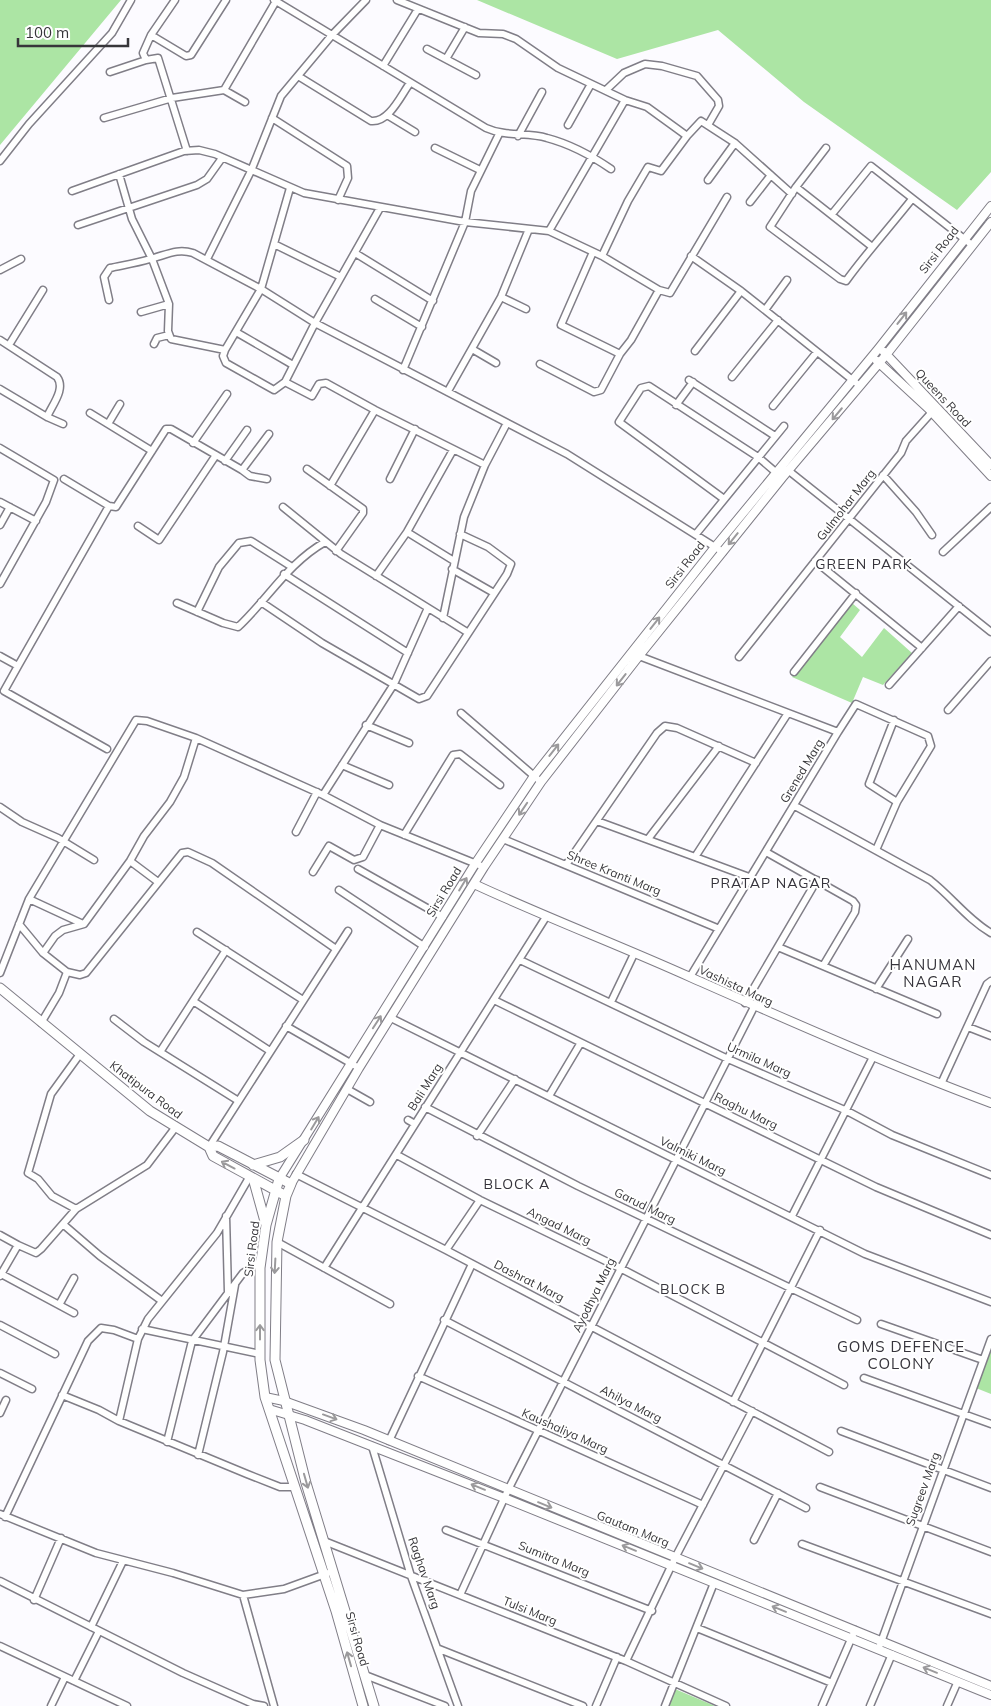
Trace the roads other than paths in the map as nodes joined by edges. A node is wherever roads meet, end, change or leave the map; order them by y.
1 (131, 0) edge
2 (175, 0) edge
3 (226, 0) edge
4 (275, 0) edge
5 (366, 0) edge
6 (397, 0) edge
7 (418, 8) junction
8 (465, 27) junction
9 (152, 35) junction
10 (332, 35) junction
11 (427, 49) dead end
12 (446, 59) junction
13 (146, 60) junction
14 (383, 66) junction
15 (110, 72) dead end
16 (476, 75) dead end
17 (298, 76) junction
18 (410, 83) junction
19 (591, 84) junction
20 (224, 90) junction
21 (606, 90) junction
22 (542, 92) dead end
23 (172, 98) junction
24 (625, 100) junction
25 (245, 102) dead end
26 (387, 115) junction
27 (104, 118) dead end
28 (272, 118) junction
29 (568, 125) dead end
30 (708, 125) junction
31 (415, 132) dead end
32 (499, 134) junction
33 (518, 136) junction
34 (687, 136) junction
35 (735, 144) junction
36 (435, 148) dead end
37 (826, 148) dead end
38 (187, 151) junction
39 (592, 156) junction
40 (222, 158) junction
41 (0, 161) edge
42 (611, 169) dead end
43 (480, 170) junction
44 (251, 171) junction
45 (118, 174) junction
46 (771, 176) junction
47 (708, 180) dead end
48 (796, 187) junction
49 (290, 188) junction
50 (72, 191) dead end
51 (792, 194) junction
52 (726, 197) dead end
53 (338, 200) junction
54 (912, 200) junction
55 (750, 202) dead end
56 (991, 206) edge
57 (128, 208) junction
58 (380, 208) junction
59 (832, 214) junction
60 (465, 222) junction
61 (991, 222) edge
62 (78, 225) dead end
63 (529, 229) junction
64 (549, 231) junction
65 (964, 239) junction
66 (274, 244) junction
67 (871, 246) junction
68 (972, 246) junction
69 (593, 252) junction
70 (355, 253) junction
71 (602, 256) junction
72 (691, 256) junction
73 (21, 259) dead end
74 (152, 259) junction
75 (208, 259) junction
76 (0, 270) edge
77 (341, 277) junction
78 (787, 280) dead end
79 (43, 290) dead end
80 (261, 290) junction
81 (659, 290) junction
82 (741, 292) junction
83 (501, 297) junction
84 (375, 299) dead end
85 (109, 300) dead end
86 (432, 301) junction
87 (169, 304) junction
88 (526, 309) dead end
89 (765, 310) junction
90 (141, 312) dead end
91 (778, 320) junction
92 (315, 323) junction
93 (422, 327) junction
94 (236, 332) junction
95 (169, 335) junction
96 (0, 340) edge
97 (154, 344) dead end
98 (9, 345) junction
99 (879, 348) junction
100 (472, 349) junction
101 (225, 350) junction
102 (695, 351) dead end
103 (817, 352) junction
104 (620, 354) junction
105 (886, 355) junction
106 (872, 356) junction
107 (496, 363) dead end
108 (879, 363) junction
109 (293, 364) junction
110 (540, 364) dead end
111 (404, 370) junction
112 (732, 377) dead end
113 (852, 380) junction
114 (286, 382) junction
115 (860, 386) junction
116 (0, 389) edge
117 (448, 391) junction
118 (227, 394) dead end
119 (120, 404) dead end
120 (676, 405) junction
121 (773, 406) dead end
122 (375, 410) junction
123 (932, 412) junction
124 (90, 413) dead end
125 (47, 417) junction
126 (508, 423) junction
127 (63, 424) dead end
128 (108, 424) junction
129 (784, 426) dead end
130 (416, 429) junction
131 (246, 430) dead end
132 (269, 434) dead end
133 (775, 436) junction
134 (193, 443) junction
135 (0, 448) edge
136 (453, 450) junction
137 (152, 451) junction
138 (216, 455) junction
139 (758, 457) junction
140 (225, 461) junction
141 (485, 465) junction
142 (991, 465) edge
143 (306, 469) dead end
144 (242, 470) junction
145 (789, 471) junction
146 (775, 472) junction
147 (883, 475) junction
148 (991, 476) edge
149 (782, 478) junction
150 (64, 479) dead end
151 (267, 479) dead end
152 (390, 479) dead end
153 (330, 486) junction
154 (724, 499) junction
155 (0, 502) edge
156 (110, 506) junction
157 (10, 507) junction
158 (283, 507) dead end
159 (991, 507) edge
160 (849, 518) junction
161 (36, 521) junction
162 (0, 525) edge
163 (138, 526) dead end
164 (407, 532) junction
165 (460, 534) junction
166 (696, 534) junction
167 (932, 535) dead end
168 (325, 542) junction
169 (714, 547) junction
170 (336, 551) junction
171 (723, 552) junction
172 (943, 552) dead end
173 (454, 561) junction
174 (816, 561) junction
175 (292, 567) junction
176 (452, 569) junction
177 (284, 574) junction
178 (376, 576) junction
179 (0, 584) edge
180 (494, 592) junction
181 (856, 593) junction
182 (260, 602) junction
183 (177, 603) dead end
184 (960, 606) junction
185 (428, 610) junction
186 (198, 612) junction
187 (443, 618) junction
188 (467, 632) junction
189 (991, 632) edge
190 (922, 648) junction
191 (408, 653) junction
192 (0, 656) edge
193 (639, 656) junction
194 (739, 657) dead end
195 (991, 661) edge
196 (18, 666) junction
197 (794, 672) dead end
198 (394, 684) junction
199 (889, 685) dead end
200 (948, 710) dead end
201 (461, 713) dead end
202 (788, 713) junction
203 (894, 720) junction
204 (366, 725) junction
205 (838, 732) junction
206 (196, 738) junction
207 (409, 743) dead end
208 (719, 746) junction
209 (107, 749) dead end
210 (756, 762) junction
211 (342, 764) junction
212 (538, 779) junction
213 (500, 785) dead end
214 (388, 786) dead end
215 (320, 793) junction
216 (897, 802) junction
217 (795, 806) junction
218 (0, 807) edge
219 (597, 820) junction
220 (380, 825) junction
221 (296, 832) dead end
222 (404, 835) junction
223 (503, 839) junction
224 (648, 839) junction
225 (64, 842) junction
226 (876, 850) junction
227 (766, 852) junction
228 (695, 857) junction
229 (94, 860) dead end
230 (130, 861) junction
231 (475, 864) junction
232 (566, 866) junction
233 (484, 867) junction
234 (358, 869) dead end
235 (312, 872) dead end
236 (750, 877) junction
237 (817, 880) junction
238 (158, 882) junction
239 (474, 884) junction
240 (339, 890) dead end
241 (29, 899) junction
242 (443, 917) junction
243 (546, 917) junction
244 (19, 924) junction
245 (84, 924) junction
246 (718, 928) junction
247 (348, 931) dead end
248 (197, 932) dead end
249 (991, 933) edge
250 (908, 940) dead end
251 (425, 946) junction
252 (778, 947) junction
253 (336, 949) junction
254 (226, 950) junction
255 (43, 953) junction
256 (634, 954) junction
257 (520, 960) junction
258 (823, 966) junction
259 (67, 972) junction
260 (0, 973) edge
261 (690, 977) junction
262 (991, 981) edge
263 (0, 988) edge
264 (876, 989) junction
265 (303, 1000) junction
266 (494, 1000) junction
267 (193, 1001) junction
268 (611, 1002) junction
269 (745, 1003) junction
270 (754, 1007) junction
271 (937, 1014) dead end
272 (391, 1018) junction
273 (114, 1019) dead end
274 (41, 1024) junction
275 (286, 1026) junction
276 (968, 1027) junction
277 (991, 1036) edge
278 (580, 1044) junction
279 (270, 1051) junction
280 (160, 1052) junction
281 (461, 1052) junction
282 (80, 1054) junction
283 (873, 1057) junction
284 (728, 1059) junction
285 (350, 1063) junction
286 (359, 1068) junction
287 (515, 1079) junction
288 (941, 1084) junction
289 (347, 1089) junction
290 (549, 1096) junction
291 (237, 1100) junction
292 (370, 1102) dead end
293 (991, 1103) edge
294 (704, 1104) junction
295 (425, 1108) junction
296 (847, 1111) junction
297 (408, 1120) dead end
298 (415, 1124) junction
299 (175, 1128) junction
300 (477, 1136) junction
301 (304, 1140) junction
302 (209, 1147) junction
303 (397, 1155) junction
304 (675, 1160) junction
305 (821, 1160) junction
306 (252, 1165) junction
307 (296, 1174) junction
308 (991, 1174) edge
309 (251, 1177) junction
310 (279, 1178) junction
311 (291, 1184) junction
312 (275, 1190) junction
313 (286, 1196) junction
314 (480, 1200) junction
315 (364, 1208) junction
316 (76, 1209) junction
317 (226, 1216) junction
318 (792, 1216) junction
319 (645, 1218) junction
320 (64, 1225) junction
321 (266, 1225) junction
322 (820, 1230) junction
323 (0, 1235) edge
324 (991, 1235) edge
325 (277, 1242) junction
326 (18, 1245) junction
327 (446, 1250) junction
328 (261, 1260) junction
329 (472, 1264) junction
330 (324, 1268) junction
331 (620, 1268) junction
332 (0, 1275) edge
333 (74, 1278) dead end
334 (235, 1283) junction
335 (789, 1288) junction
336 (228, 1292) junction
337 (162, 1301) junction
338 (991, 1302) edge
339 (390, 1304) dead end
340 (59, 1305) junction
341 (74, 1313) dead end
342 (444, 1320) junction
343 (857, 1320) dead end
344 (881, 1324) dead end
345 (0, 1326) edge
346 (591, 1326) junction
347 (142, 1329) junction
348 (991, 1338) edge
349 (138, 1339) junction
350 (192, 1341) junction
351 (762, 1343) junction
352 (224, 1347) junction
353 (55, 1354) dead end
354 (260, 1354) junction
355 (983, 1360) junction
356 (0, 1373) edge
357 (418, 1376) junction
358 (864, 1378) dead end
359 (564, 1382) junction
360 (844, 1385) dead end
361 (32, 1389) dead end
362 (62, 1395) junction
363 (265, 1398) junction
364 (6, 1400) dead end
365 (284, 1400) junction
366 (733, 1402) junction
367 (269, 1409) junction
368 (752, 1411) junction
369 (0, 1413) edge
370 (287, 1413) junction
371 (963, 1413) junction
372 (119, 1422) junction
373 (991, 1424) edge
374 (841, 1431) dead end
375 (539, 1432) junction
376 (389, 1441) junction
377 (167, 1442) junction
378 (372, 1446) junction
379 (829, 1452) dead end
380 (198, 1455) junction
381 (724, 1464) junction
382 (942, 1469) junction
383 (295, 1487) junction
384 (820, 1487) dead end
385 (991, 1488) edge
386 (508, 1490) junction
387 (778, 1493) junction
388 (504, 1498) junction
389 (703, 1505) junction
390 (806, 1508) dead end
391 (2, 1516) edge
392 (921, 1526) junction
393 (446, 1530) dead end
394 (61, 1538) junction
395 (754, 1540) dead end
396 (324, 1542) junction
397 (483, 1543) junction
398 (802, 1544) dead end
399 (991, 1552) edge
400 (123, 1561) junction
401 (674, 1562) junction
402 (334, 1571) junction
403 (324, 1575) junction
404 (411, 1576) junction
405 (0, 1581) edge
406 (903, 1581) junction
407 (714, 1583) junction
408 (460, 1594) junction
409 (243, 1595) junction
410 (34, 1600) junction
411 (652, 1611) junction
412 (991, 1614) edge
413 (91, 1627) junction
414 (697, 1628) junction
415 (855, 1630) junction
416 (99, 1631) junction
417 (852, 1638) junction
418 (880, 1645) junction
419 (0, 1646) edge
420 (438, 1649) junction
421 (892, 1654) junction
422 (616, 1657) junction
423 (626, 1661) junction
424 (366, 1675) junction
425 (65, 1677) junction
426 (74, 1681) junction
427 (958, 1681) junction
428 (675, 1682) junction
429 (832, 1683) junction
430 (991, 1686) edge
431 (991, 1695) edge
432 (51, 1706) edge
433 (127, 1706) edge
434 (264, 1706) edge
435 (274, 1706) edge
436 (363, 1706) edge
437 (374, 1706) edge
438 (444, 1706) edge
439 (458, 1706) edge
440 (584, 1706) edge
441 (596, 1706) edge
442 (665, 1706) edge
443 (726, 1706) edge
444 (822, 1706) edge
445 (870, 1706) edge
446 (948, 1706) edge

1 - 41 street
2 - 9 street
3 - 9 street
4 - 10 street
4 - 20 street
5 - 10 street
6 - 7 street
7 - 8 street
7 - 14 street
8 - 12 street
8 - 19 street
9 - 13 street
10 - 14 street
10 - 17 street
11 - 12 street
12 - 16 street
13 - 15 street
13 - 23 street
14 - 18 street
17 - 26 street
17 - 28 street
18 - 26 street
18 - 32 street
19 - 21 street
19 - 29 street
20 - 23 street
20 - 25 street
21 - 24 street
21 - 30 street
22 - 33 street
23 - 27 street
23 - 38 street
24 - 34 street
24 - 39 street
26 - 31 street
28 - 44 street
28 - 53 street
30 - 34 street
30 - 35 street
32 - 33 street
32 - 43 street
33 - 39 street
34 - 71 street
35 - 46 street
35 - 47 street
36 - 43 street
37 - 48 street
38 - 40 street
38 - 45 street
39 - 42 street
39 - 64 street
40 - 44 street
40 - 57 street
43 - 60 street
44 - 49 street
44 - 75 street
45 - 50 street
45 - 57 street
46 - 51 street
46 - 55 street
48 - 51 street
48 - 59 street
49 - 53 street
49 - 66 street
51 - 67 street
52 - 72 street
53 - 58 street
54 - 59 street
54 - 65 street
54 - 67 street
56 - 65 street, Sirsi Road
57 - 62 street
57 - 74 street
58 - 60 street
58 - 70 street
59 - 67 street
60 - 63 street
60 - 86 street
61 - 68 street, Sirsi Road
63 - 64 street
63 - 83 street
64 - 69 street
65 - 68 street
99 -> 65 street, Sirsi Road
66 - 77 street
66 - 80 street
68 - 105 street, Sirsi Road
69 - 71 street
69 - 104 street
70 - 77 street
70 - 86 street
71 - 81 street
72 - 81 street
72 - 82 street
73 - 76 street
74 - 75 street
74 - 85 street
74 - 87 street
75 - 80 street
77 - 92 street
78 - 89 street
79 - 98 street
80 - 92 street
80 - 94 street
81 - 104 street
82 - 89 street
82 - 102 street
83 - 88 street
83 - 100 street
84 - 93 street
86 - 93 street
87 - 90 street
87 - 95 street
89 - 91 street
91 - 103 street
91 - 112 street
92 - 109 street
92 - 111 street
93 - 111 street
94 - 101 street
94 - 109 street
95 - 97 street
95 - 101 street
96 - 98 street
98 - 125 street
99 - 105 street, Queens Road
99 - 106 street, Sirsi Road
100 - 107 street
100 - 117 street
101 - 114 street
103 - 113 street
103 - 121 street
104 - 110 street
105 - 108 street, Sirsi Road
105 - 142 street, Queens Road
106 - 108 street, Queens Road
106 - 113 street, Sirsi Road
108 - 115 street, Sirsi Road
108 - 123 street, Queens Road
109 - 114 street
111 - 117 street
113 - 115 street
113 - 146 street, Sirsi Road
114 - 122 street
115 -> 145 street, Sirsi Road
116 - 125 street
117 - 126 street
118 - 134 street
119 - 128 street
120 - 133 street
120 - 139 street
120 - 154 street
122 - 130 street
122 - 153 street
123 - 147 street, Gulmohar Marg
123 - 148 street, Queens Road
124 - 128 street
125 - 127 street
126 - 141 street
126 - 166 street
128 - 137 street
129 - 133 street
130 - 136 street
130 - 152 street
131 - 140 street
132 - 144 street
133 - 139 street
134 - 137 street
134 - 138 street
135 - 161 street
136 - 141 street
136 - 164 street
137 - 156 street
138 - 140 street
138 - 163 street
139 - 146 street
139 - 154 street
140 - 144 street
141 - 165 street
143 - 153 street
144 - 151 street
145 - 149 street, Sirsi Road
145 - 160 street
146 - 149 street
146 - 169 street, Sirsi Road
147 - 160 street, Gulmohar Marg
147 - 167 street
149 -> 171 street, Sirsi Road
150 - 156 street
153 - 170 street
154 - 166 street
155 - 157 street
156 - 196 street
157 - 161 street
157 - 162 street
158 - 168 street
159 - 172 street
160 - 174 street, Gulmohar Marg
160 - 184 street
161 - 179 street
164 - 173 street
164 - 178 street
165 - 173 street
165 - 180 street
166 - 169 street
168 - 170 street
168 - 175 street
169 - 171 street
212 -> 169 street, Sirsi Road
170 - 178 street
171 - 193 street, Sirsi Road
173 - 176 street
174 - 181 street
174 - 194 street, Gulmohar Marg
175 - 177 street
175 - 186 street
176 - 180 street
176 - 187 street
177 - 182 street
177 - 191 street
178 - 185 street
180 - 188 street
181 - 190 street
181 - 197 street
182 - 186 street
182 - 198 street
183 - 186 street
184 - 189 street
184 - 190 street
185 - 187 street
185 - 191 street
187 - 188 street
188 - 198 street
190 - 199 street
191 - 198 street
192 - 196 street
193 - 202 street, Grened Marg
193 -> 212 street, Sirsi Road
195 - 200 street
196 - 209 street
198 - 204 street
201 - 212 street
202 - 205 street, Grened Marg
202 - 210 street
203 - 205 street
203 - 216 street
203 - 216 street
204 - 207 street
204 - 211 street
205 - 217 street, Grened Marg
206 - 215 street
206 - 225 street
206 - 230 street
208 - 210 street
208 - 219 street
208 - 224 street
210 - 228 street
211 - 214 street
211 - 215 street
212 -> 223 street, Sirsi Road
212 - 231 street, Sirsi Road
213 - 222 street
215 - 220 street
215 - 221 street
216 - 226 street
217 - 226 street
217 - 227 street, Grened Marg
218 - 225 street
219 - 224 street
219 - 232 street
220 - 222 street
220 - 235 street
222 - 231 street
223 - 232 street, Shree Kranti Marg
223 - 233 street, Sirsi Road
224 - 228 street
225 - 229 street
225 - 241 street
226 - 249 street
227 - 236 street, Grened Marg
227 - 237 street
228 - 236 street
230 - 238 street
230 - 245 street
231 - 233 street
242 -> 231 street, Sirsi Road
232 - 246 street, Shree Kranti Marg
233 - 239 street, Sirsi Road
234 - 242 street
236 - 246 street, Grened Marg
237 - 252 street
237 - 258 street
238 - 253 street
238 - 259 street
239 - 243 street, Vashista Marg
239 - 272 street, Sirsi Road
240 - 251 street
241 - 244 street
241 - 245 street
242 - 251 street, Sirsi Road
243 - 256 street, Vashista Marg
243 - 257 street, Bali Marg
244 - 255 street
244 - 260 street
245 - 255 street
246 - 261 street, Grened Marg
247 - 253 street
248 - 254 street
250 - 264 street
285 -> 251 street, Sirsi Road
252 - 258 street
252 - 269 street
253 - 265 street
254 - 265 street
254 - 267 street
255 - 259 street
256 - 261 street, Vashista Marg
256 - 268 street
257 - 266 street, Bali Marg
257 - 268 street, Urmila Marg
258 - 264 street
259 - 274 street
261 - 269 street, Vashista Marg
262 - 276 street
263 - 274 main road, Khatipura Road
264 - 271 street
265 - 275 street
266 - 278 street, Raghu Marg
266 - 281 street, Bali Marg
267 - 279 street
267 - 280 street
268 - 284 street, Urmila Marg
269 - 270 street, Vashista Marg
270 - 283 street, Vashista Marg
270 - 284 street, Ayodhya Marg
272 - 281 street, Valmiki Marg
272 - 286 street, Sirsi Road
273 - 280 street
274 - 282 main road, Khatipura Road
275 - 279 street
275 - 285 street
276 - 277 street
276 - 288 street
278 - 290 street
278 - 294 street, Raghu Marg
279 - 291 street
280 - 291 street
281 - 287 street, Valmiki Marg
281 - 295 street, Bali Marg
282 - 299 main road, Khatipura Road
282 - 316 street
283 - 288 street, Vashista Marg
283 - 296 street
284 - 294 street, Ayodhya Marg
284 - 296 street, Urmila Marg
285 - 286 street
301 -> 285 street, Sirsi Road
286 - 289 street, Sirsi Road
287 - 290 street, Valmiki Marg
287 - 300 street
288 - 293 street, Vashista Marg
289 - 292 street
289 - 307 street, Sirsi Road
290 - 304 street, Valmiki Marg
291 - 302 street
294 - 304 street, Ayodhya Marg
294 - 305 street, Raghu Marg
295 - 298 street, Bali Marg
295 - 300 street, Garud Marg
296 - 305 street
296 - 308 street, Urmila Marg
297 - 298 street
298 - 303 street, Bali Marg
299 - 302 main road, Khatipura Road
299 - 316 street
300 - 319 street, Garud Marg
301 - 306 main road
301 - 310 street, Sirsi Road
302 - 306 main road
309 -> 302 main road, Khatipura Road
303 - 314 street, Angad Marg
303 - 315 street, Bali Marg
304 - 318 street, Valmiki Marg
304 - 319 street, Ayodhya Marg
305 - 318 street
305 - 324 street, Raghu Marg
306 - 310 main road
307 - 311 street, Sirsi Road
307 - 315 street, Dashrat Marg
309 - 312 main road, Khatipura Road
309 - 317 street
309 - 321 main road
310 - 311 main road
310 - 312 main road, Sirsi Road
311 - 313 main road, Sirsi Road
312 - 313 main road, Khatipura Road
312 - 321 main road, Sirsi Road
313 - 325 main road, Sirsi Road
314 - 327 street
314 - 331 street, Angad Marg
315 - 327 street, Dashrat Marg
315 - 330 street, Bali Marg
316 - 320 street
317 - 336 street
317 - 337 street
318 - 322 street, Valmiki Marg
319 - 331 street, Ayodhya Marg
319 - 335 street, Garud Marg
320 - 326 street
320 - 337 street
321 - 328 main road, Sirsi Road
322 - 335 street
322 - 338 street, Valmiki Marg
323 - 326 street
325 - 330 street
325 -> 365 main road, Sirsi Road
326 - 332 street
327 - 329 street, Dashrat Marg
328 - 334 street
354 -> 328 main road, Sirsi Road
329 - 342 street
329 - 346 street, Dashrat Marg
330 - 339 street
331 - 346 street, Ayodhya Marg
331 - 351 street, Angad Marg
332 - 340 street
333 - 340 street
334 - 336 street
334 - 352 street
335 - 343 street, Garud Marg
335 - 351 street
336 - 350 street
337 - 347 street
340 - 341 street
342 - 357 street
342 - 359 street, Ahilya Marg
344 - 355 street
345 - 353 street
346 - 359 street, Ayodhya Marg
346 - 366 street, Dashrat Marg
347 - 349 street
347 - 350 street
348 - 355 street, Sugreev Marg
349 - 362 street
349 - 372 street
350 - 352 street
350 - 377 street
351 - 360 street, Angad Marg
351 - 366 street
352 - 354 street
352 - 380 street
354 - 363 main road, Sirsi Road
355 - 371 street, Sugreev Marg
356 - 361 street
357 - 375 street, Kaushaliya Marg
357 - 376 street
358 - 371 street
359 - 375 street, Ayodhya Marg
359 - 381 street, Ahilya Marg
362 - 372 street
362 - 391 street
363 - 365 street, Gautam Marg
363 - 367 main road, Sirsi Road
364 - 369 street
365 - 370 main road, Sirsi Road
365 -> 376 street, Gautam Marg
366 - 368 street, Dashrat Marg
367 - 370 street, Gautam Marg
367 - 383 main road, Sirsi Road
368 - 379 street, Dashrat Marg
368 - 381 street
370 - 378 street, Gautam Marg
370 -> 396 main road, Sirsi Road
371 - 373 street
371 - 382 street, Sugreev Marg
372 - 377 street
374 - 382 street
375 - 386 street, Ayodhya Marg
375 - 389 street, Kaushaliya Marg
376 - 386 street, Gautam Marg
377 - 380 street
388 -> 378 street, Gautam Marg
378 - 404 street, Raghav Marg
380 - 383 street
381 - 387 street, Ahilya Marg
381 - 389 street
382 - 385 street
382 - 392 street, Sugreev Marg
383 - 403 main road, Sirsi Road
384 - 392 street
386 - 388 street, Ayodhya Marg
386 -> 401 street, Gautam Marg
387 - 390 street, Ahilya Marg
387 - 395 street
388 - 397 street, Ayodhya Marg
401 -> 388 street, Gautam Marg
389 - 401 street
391 - 394 street
392 - 399 street
392 - 406 street, Sugreev Marg
393 - 397 street, Sumitra Marg
394 - 400 street
394 - 410 street
396 - 402 main road, Sirsi Road
396 - 404 street, Tulsi Marg
397 - 408 street, Ayodhya Marg
397 - 411 street, Sumitra Marg
398 - 406 street
400 - 409 street
400 - 413 street
401 - 407 street, Gautam Marg
401 - 411 street
401 -> 415 street, Gautam Marg
402 - 403 street
402 - 424 main road, Sirsi Road
403 - 409 street
436 -> 403 main road, Sirsi Road
404 - 408 street, Tulsi Marg
404 - 420 street, Raghav Marg
405 - 410 street
406 - 412 street
406 - 418 street, Sugreev Marg
407 - 414 street
417 -> 407 street, Gautam Marg
408 - 422 street, Tulsi Marg
409 - 435 street
410 - 413 street
411 - 423 street
413 - 416 street
414 - 428 street
414 - 429 street
415 - 417 street
415 - 418 street, Gautam Marg
416 - 426 street
416 - 434 street
417 - 418 street, Gautam Marg
417 - 429 street
418 - 421 street, Gautam Marg
418 - 430 street, Gautam Marg
419 - 425 street
420 - 439 street, Raghav Marg
420 - 440 street
427 -> 421 street, Gautam Marg
421 - 445 street
422 - 423 street, Tulsi Marg
422 - 441 street
423 - 428 street, Tulsi Marg
424 - 437 main road, Sirsi Road
424 - 438 street
425 - 426 street
425 - 432 street
426 - 433 street
427 - 431 street, Gautam Marg
427 - 446 street
428 - 442 street
428 - 443 street, Tulsi Marg
429 - 444 street

